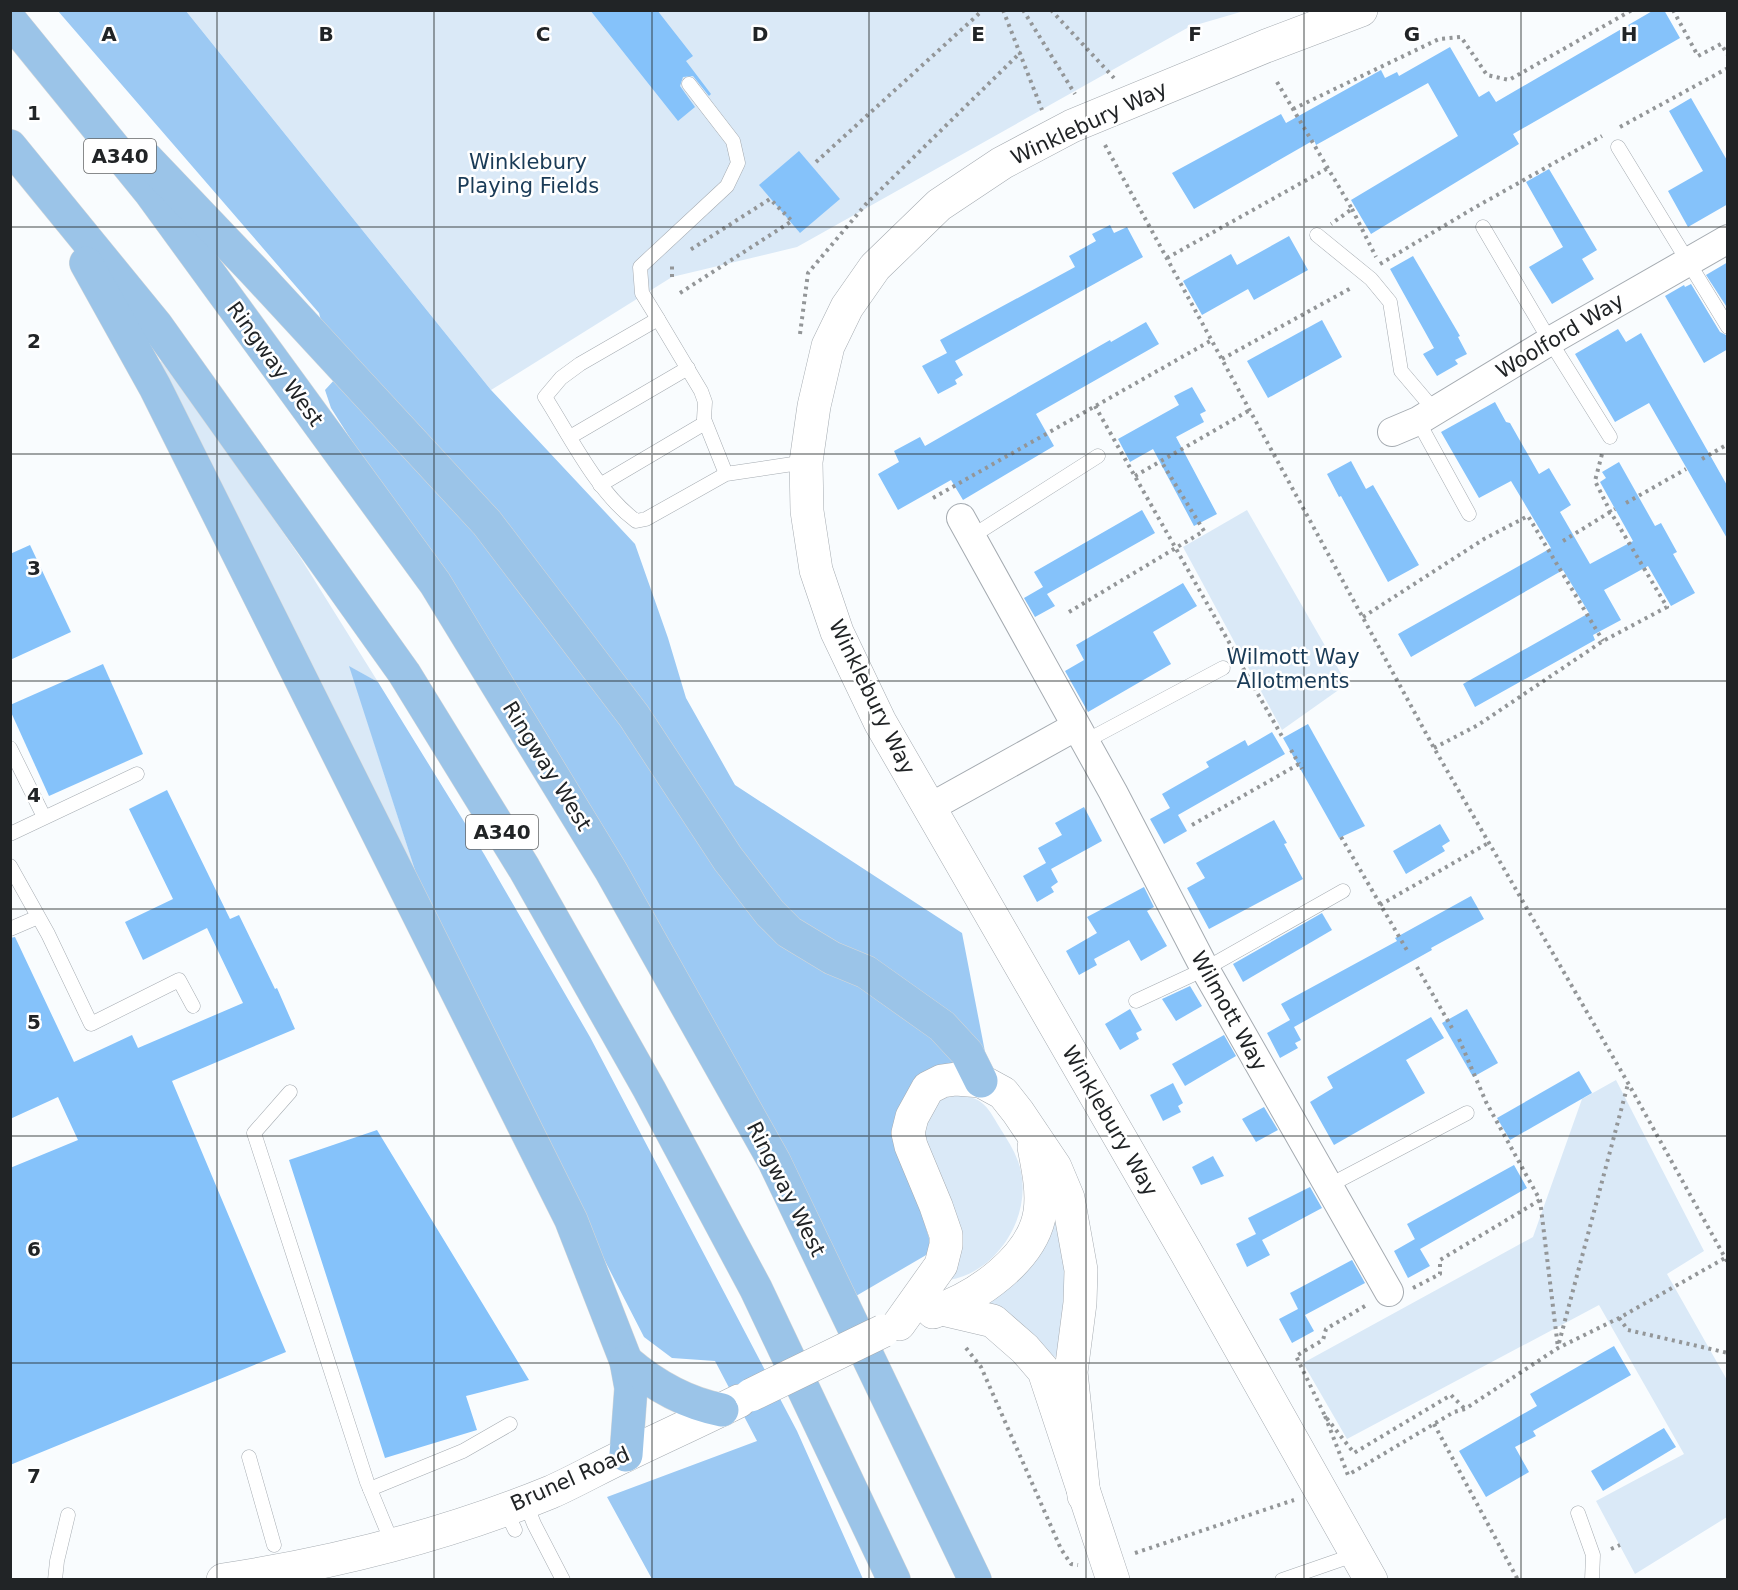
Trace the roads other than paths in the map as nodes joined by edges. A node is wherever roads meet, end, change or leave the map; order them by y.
1 (1360, 10) edge
2 (10, 17) edge
3 (689, 84) dead end
4 (10, 146) edge
5 (1618, 147) dead end
6 (44, 187) junction
7 (1483, 227) dead end
8 (1317, 235) road end
9 (1728, 239) edge
10 (1688, 261) junction
11 (658, 319) junction
12 (1728, 327) edge
13 (1550, 341) junction
14 (688, 368) junction
15 (1415, 422) junction
16 (705, 423) junction
17 (1609, 435) road end
18 (570, 437) junction
19 (1098, 456) dead end
20 (806, 462) junction
21 (726, 474) junction
22 (600, 485) junction
23 (1469, 514) dead end
24 (966, 527) joint
25 (1223, 668) dead end
26 (1079, 734) junction
27 (10, 748) edge
28 (137, 774) dead end
29 (929, 808) junction
30 (44, 818) junction
31 (10, 834) edge
32 (10, 866) edge
33 (1343, 891) dead end
34 (38, 917) junction
35 (10, 929) edge
36 (1205, 969) junction
37 (1136, 1001) dead end
38 (193, 1006) dead end
39 (981, 1081) junction
40 (290, 1092) dead end
41 (1467, 1113) dead end
42 (1032, 1131) junction
43 (1328, 1186) junction
44 (1386, 1294) road end
45 (942, 1309) junction
46 (891, 1327) junction
47 (626, 1361) junction
48 (722, 1410) junction
49 (510, 1424) dead end
50 (626, 1455) junction
51 (249, 1457) dead end
52 (370, 1489) junction
53 (1084, 1496) junction
54 (1578, 1513) dead end
55 (515, 1514) junction
56 (68, 1515) dead end
57 (274, 1545) dead end
58 (393, 1545) junction
59 (1364, 1567) edge
60 (56, 1580) edge
61 (223, 1580) edge
62 (563, 1580) edge
63 (894, 1580) edge
64 (975, 1580) edge
65 (1113, 1580) edge
66 (1282, 1580) edge
67 (1592, 1580) edge

1 - 20 street, Winklebury Way
2 - 39 main road
2 - 64 main road, Ringway West / A340
3 - 11 lane
4 - 6 main road, A340
5 - 10 lane
6 - 47 main road
6 - 63 main road, A340
7 - 13 lane
8 - 15 lane
9 - 10 street, Woolford Way
10 - 12 lane
10 - 13 street, Woolford Way
11 - 14 lane
11 - 18 lane
13 - 15 street, Woolford Way
13 - 17 lane
14 - 16 lane
14 - 18 lane
15 - 23 lane
16 - 21 lane
16 - 22 lane
18 - 22 lane
19 - 24 lane
20 - 21 lane
20 - 29 street, Winklebury Way
21 - 22 lane
24 - 26 street, Wilmott Way
25 - 26 lane
26 - 29 street
26 - 36 street, Wilmott Way
27 - 30 lane
28 - 30 lane
29 - 59 street, Winklebury Way
30 - 31 lane
32 - 34 lane
33 - 36 lane
34 - 35 lane
34 - 38 lane
36 - 37 lane
36 - 43 street, Wilmott Way
39 - 42 street
39 - 46 street, Brunel Road
40 - 52 lane
41 - 43 lane
42 - 45 street, Brunel Road
42 - 53 street
43 - 44 street, Wilmott Way
45 - 46 street, Brunel Road
45 - 53 street
46 - 48 street, Brunel Road, bridge
47 - 48 main road
47 - 50 main road
48 - 50 street, Brunel Road
49 - 52 lane
50 - 55 street, Brunel Road
51 - 57 lane
52 - 58 lane
53 - 65 street
54 - 67 lane
55 - 58 street, Brunel Road
55 - 62 lane
56 - 60 lane
58 - 61 street, Brunel Road
59 - 66 lane

